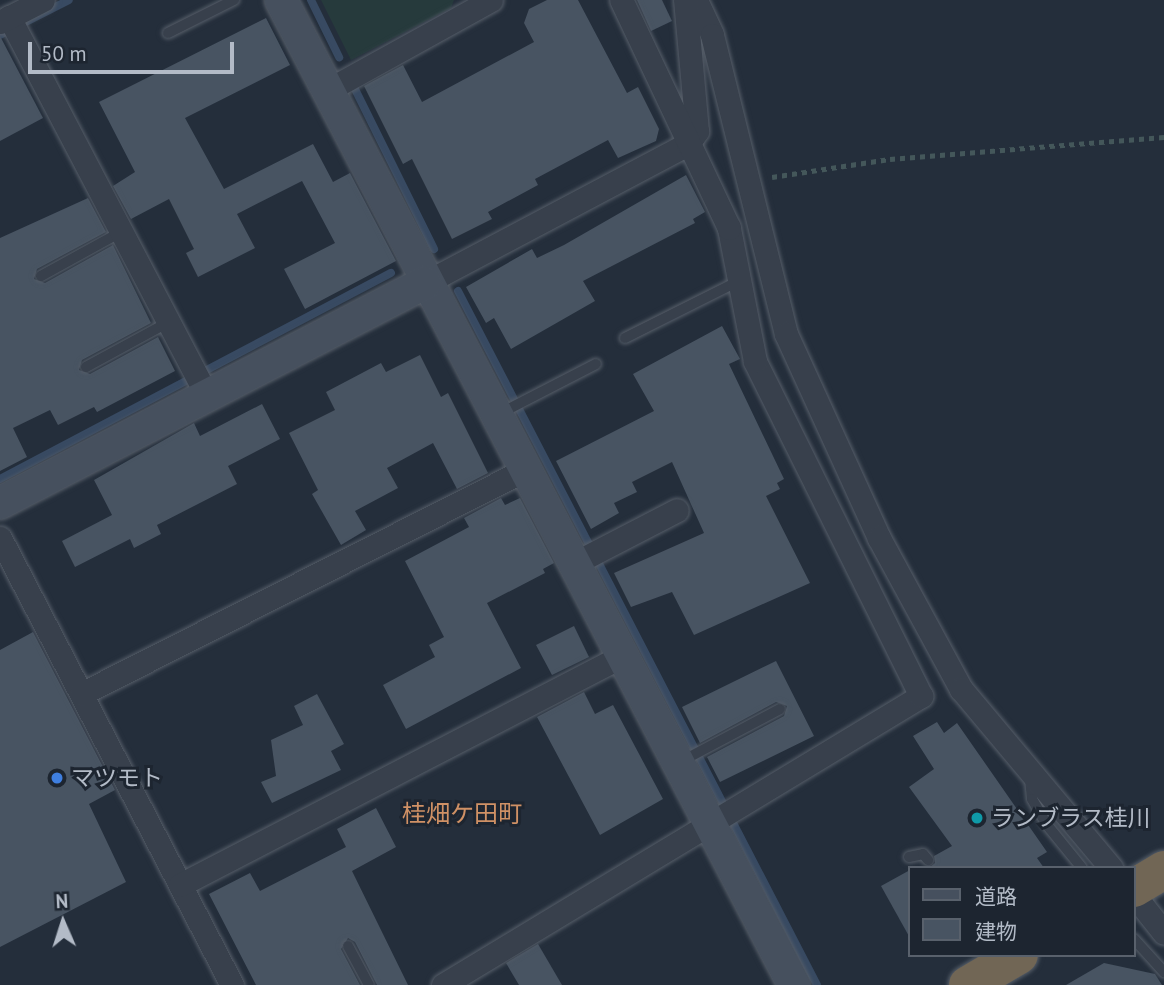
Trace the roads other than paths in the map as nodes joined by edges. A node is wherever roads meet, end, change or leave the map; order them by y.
1 (43, 0) edge
2 (234, 0) edge
3 (281, 0) edge
4 (621, 0) edge
5 (685, 0) edge
6 (696, 0) edge
7 (481, 2) edge
8 (4, 20) edge
9 (168, 33) dead end
10 (328, 90) junction
11 (688, 144) junction
12 (122, 232) junction
13 (41, 276) dead end
14 (738, 281) junction
15 (425, 284) junction
16 (169, 322) junction
17 (625, 338) dead end
18 (596, 364) dead end
19 (86, 367) dead end
20 (207, 395) junction
21 (510, 408) junction
22 (523, 471) junction
23 (0, 503) edge
24 (677, 510) dead end
25 (0, 538) edge
26 (587, 556) junction
27 (619, 657) junction
28 (81, 694) junction
29 (779, 709) dead end
30 (676, 764) junction
31 (1029, 769) junction
32 (708, 827) junction
33 (909, 857) dead end
34 (928, 860) dead end
35 (1081, 866) edge
36 (1109, 866) edge
37 (1164, 870) edge
38 (180, 885) junction
39 (1136, 887) edge
40 (1136, 898) edge
41 (1164, 933) edge
42 (1136, 940) edge
43 (348, 946) dead end
44 (1013, 957) edge
45 (1164, 972) edge
46 (232, 985) edge
47 (369, 985) edge
48 (443, 985) edge
49 (793, 985) edge
50 (968, 985) edge

1 - 8 street
2 - 9 lane
3 - 10 street
4 - 11 street
5 - 11 street
6 - 31 street
7 - 10 street
8 - 12 street
10 - 15 street
11 - 14 street
11 - 15 street
12 - 13 lane
12 - 16 street
14 - 17 lane
14 - 32 street
15 - 20 street
15 - 21 street
16 - 19 lane
16 - 20 street
18 - 21 lane
20 - 23 street
21 - 22 street
22 - 26 street
22 - 28 street
24 - 26 street
25 - 28 street
26 - 27 street
27 - 30 street
27 - 38 street
28 - 38 street
29 - 30 lane
30 - 32 street
31 - 35 lane
31 - 36 street
32 - 48 street
32 - 49 street
33 - 34 lane
37 - 39 highway
38 - 46 street
40 - 41 street
42 - 45 lane
43 - 47 lane
44 - 50 highway

